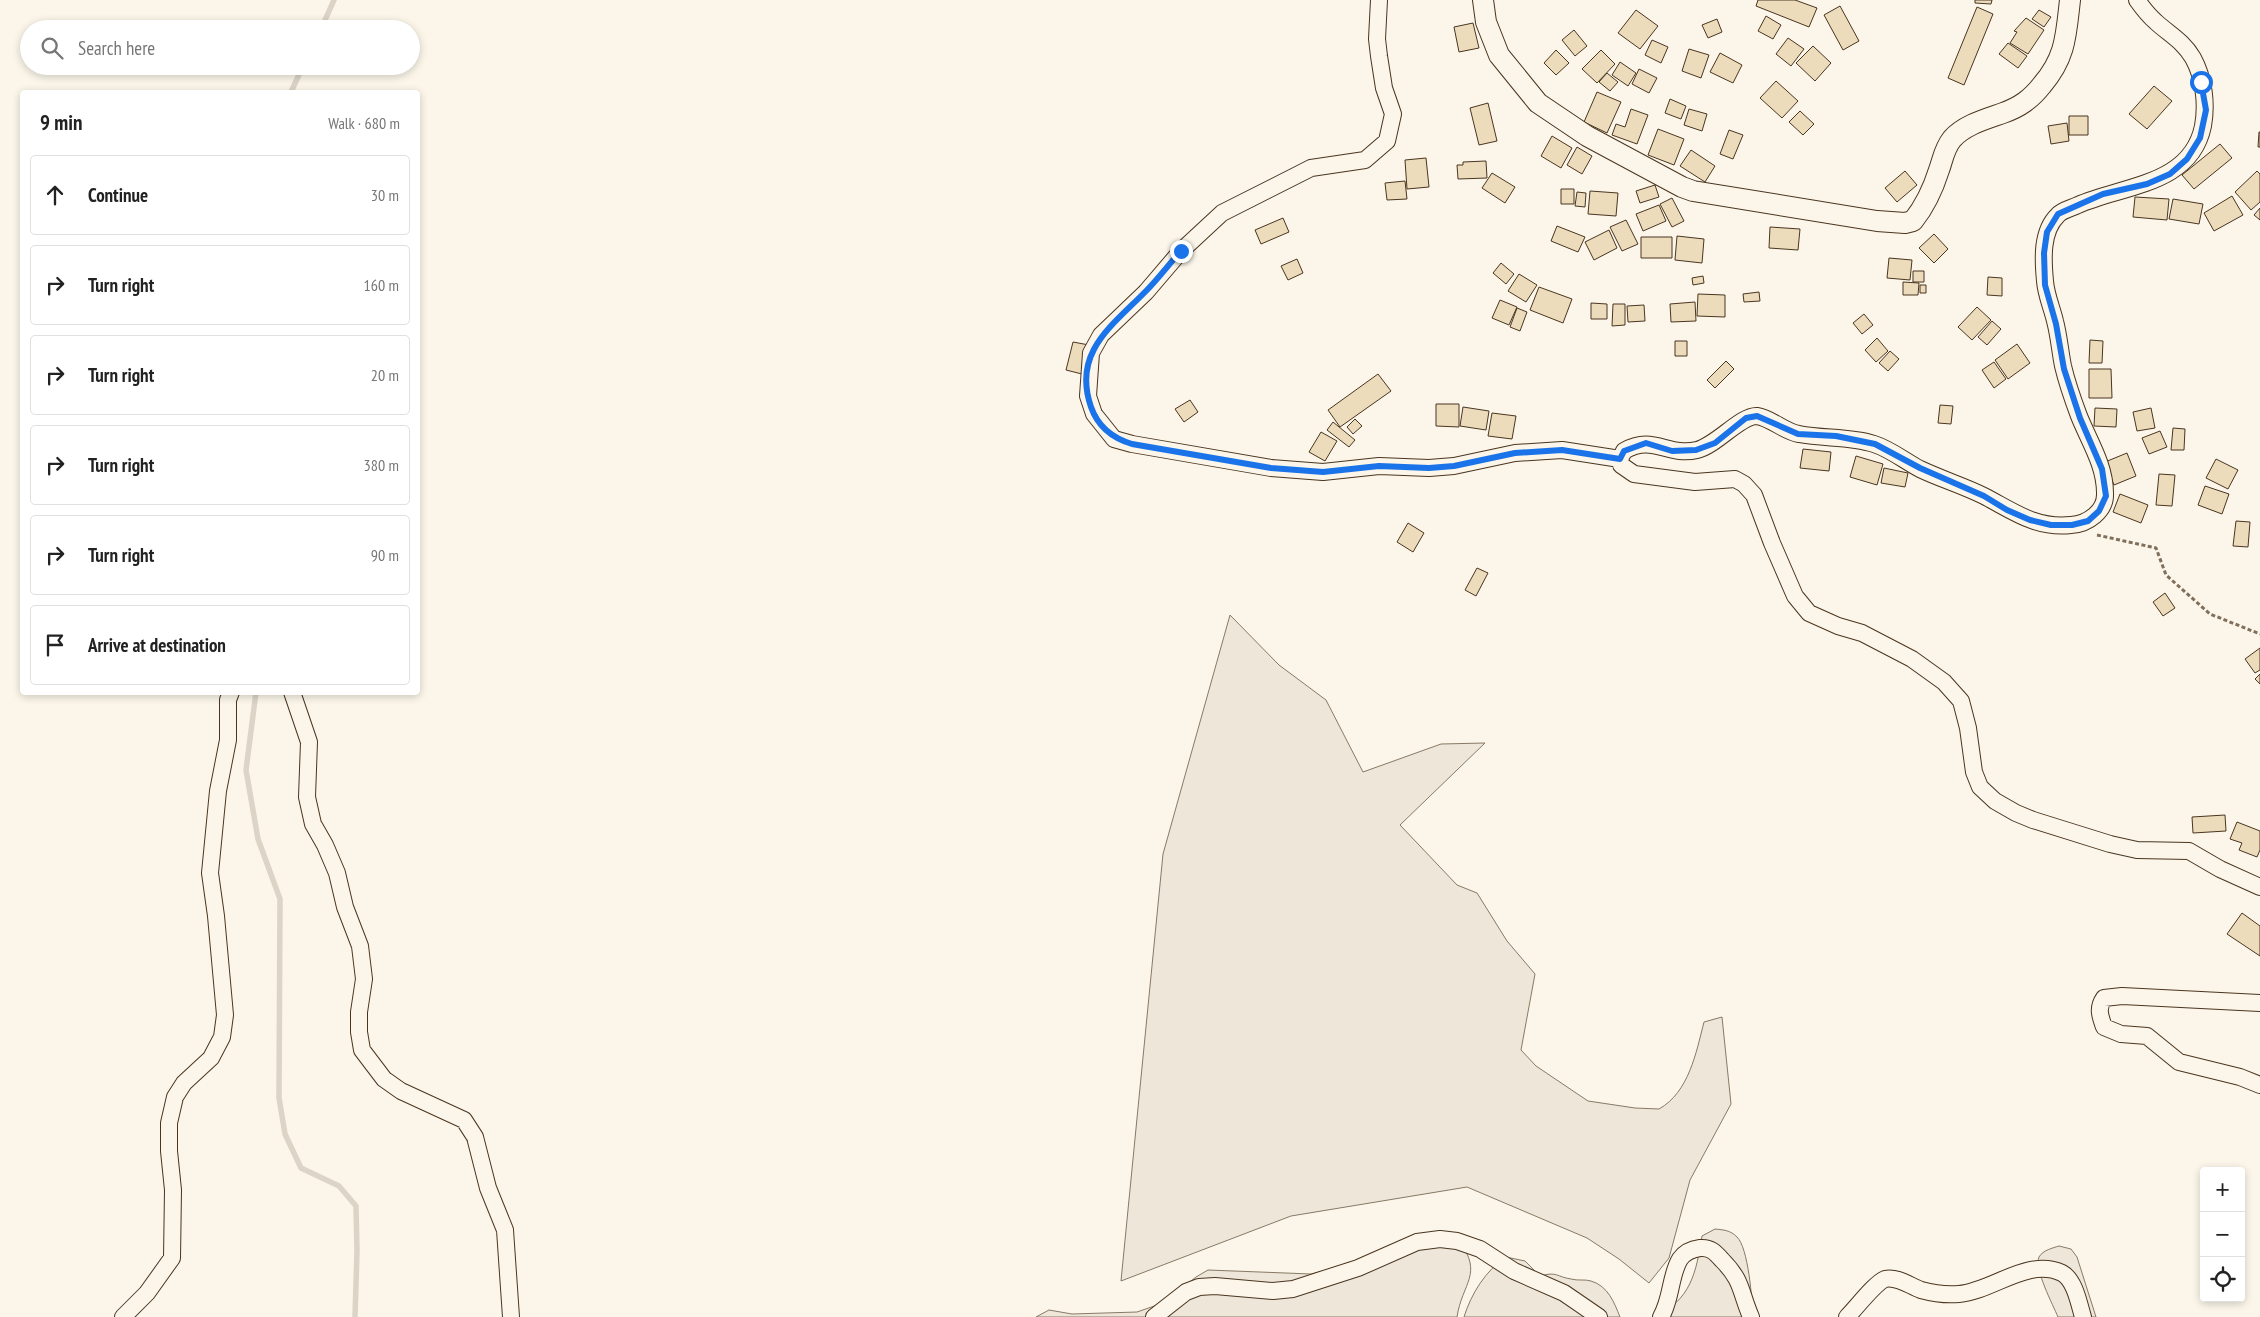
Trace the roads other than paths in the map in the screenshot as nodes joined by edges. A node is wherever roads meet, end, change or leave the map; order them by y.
1 (1379, 0) edge
2 (1483, 0) edge
3 (2070, 0) edge
4 (2137, 0) edge
5 (1620, 459) junction
6 (230, 695) edge
7 (293, 695) edge
8 (2260, 887) edge
9 (2260, 1003) edge
10 (2260, 1085) edge
11 (123, 1317) edge
12 (511, 1317) edge
13 (1154, 1317) edge
14 (1599, 1317) edge
15 (1661, 1317) edge
16 (1751, 1317) edge
17 (1848, 1317) edge
18 (2083, 1317) edge

1 - 5 street
2 - 3 street
4 - 5 street
5 - 8 street
6 - 11 street
7 - 12 street
9 - 10 street
13 - 14 street
15 - 16 street
17 - 18 street

